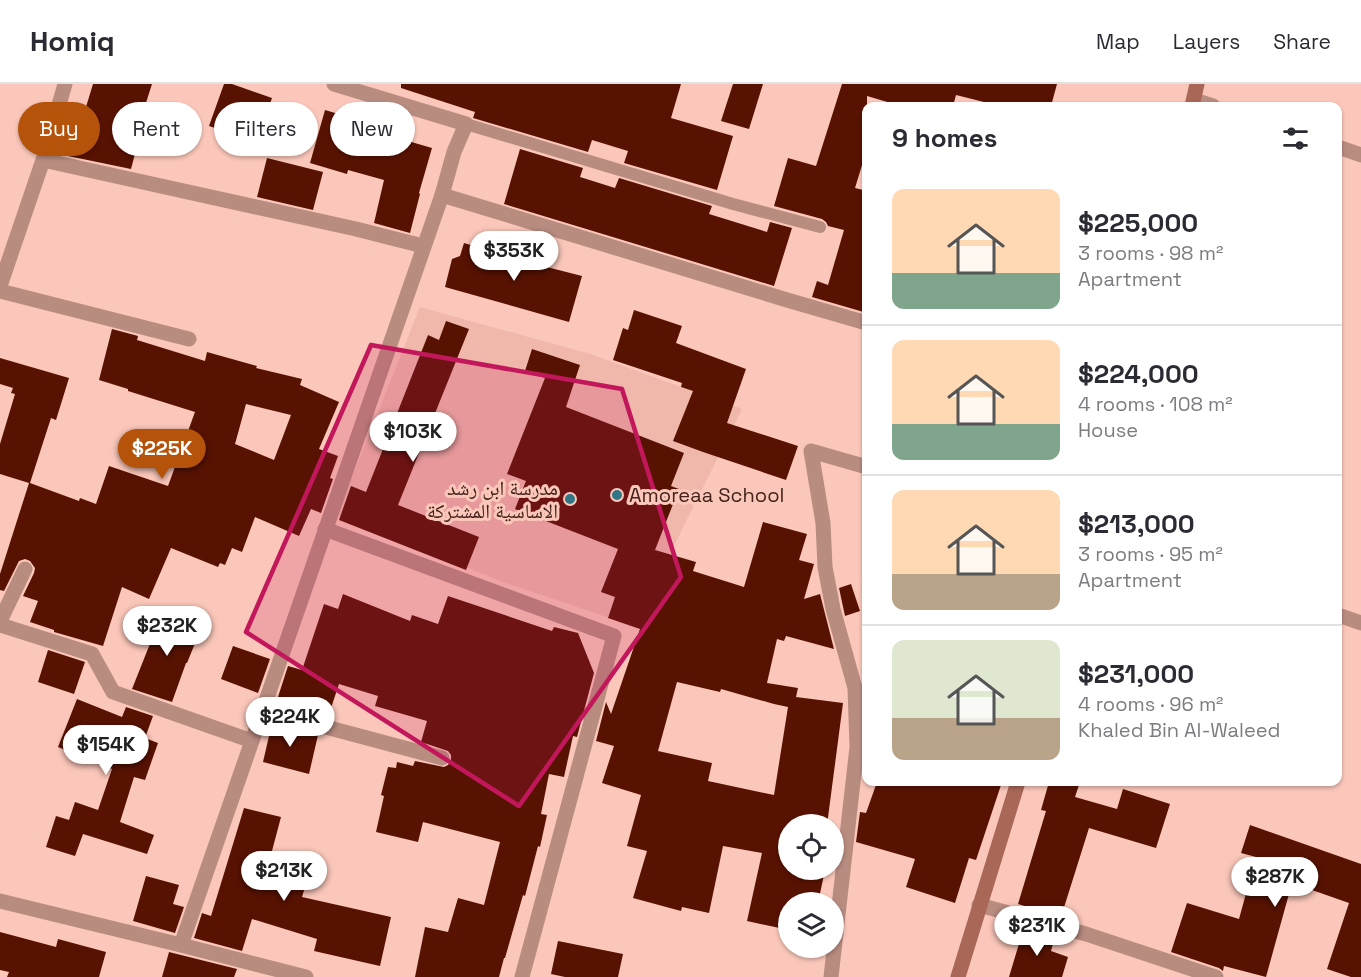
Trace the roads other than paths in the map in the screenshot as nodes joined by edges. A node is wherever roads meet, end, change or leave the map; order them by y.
1 (65, 84) edge
2 (334, 84) edge
3 (1197, 84) edge
4 (1193, 102) edge
5 (466, 124) junction
6 (1342, 148) edge
7 (1361, 154) edge
8 (43, 160) junction
9 (442, 195) junction
10 (819, 227) dead end
11 (423, 246) junction
12 (0, 286) edge
13 (0, 291) edge
14 (862, 322) edge
15 (189, 339) dead end
16 (862, 466) edge
17 (325, 530) junction
18 (25, 569) dead end
19 (1342, 616) edge
20 (0, 621) edge
21 (1361, 623) edge
22 (0, 625) edge
23 (262, 710) junction
24 (252, 741) junction
25 (442, 758) dead end
26 (1017, 786) edge
27 (0, 901) edge
28 (979, 905) junction
29 (181, 945) junction
30 (306, 977) edge
31 (523, 977) edge
32 (831, 977) edge
33 (958, 977) edge
34 (1216, 977) edge

1 - 8 street
2 - 5 street
3 - 4 street
5 - 9 street
5 - 10 lane
6 - 7 street
8 - 11 street
8 - 12 street
9 - 11 street
9 - 14 street
11 - 17 street
13 - 15 street
16 - 32 street
17 - 23 street
17 - 31 street
18 - 20 street
19 - 21 street
22 - 24 street
23 - 24 street
23 - 25 street
24 - 29 street
26 - 28 street
27 - 29 street
28 - 33 street
28 - 34 street
29 - 30 street

